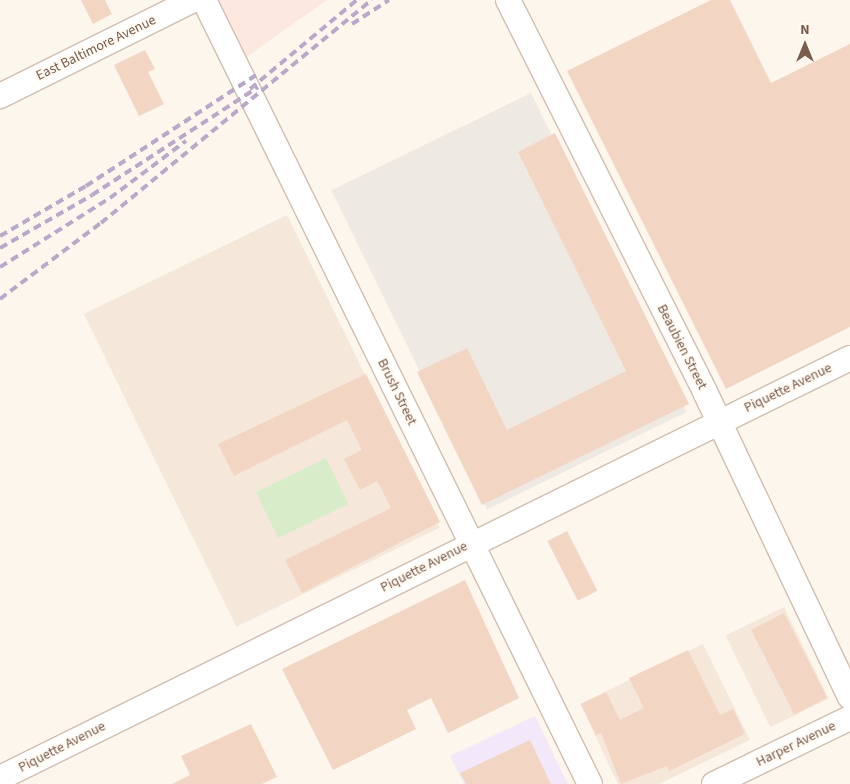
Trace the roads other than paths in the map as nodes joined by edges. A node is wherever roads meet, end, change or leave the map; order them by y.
1 (193, 0) edge
2 (204, 0) edge
3 (508, 0) edge
4 (0, 96) edge
5 (850, 358) edge
6 (719, 422) junction
7 (471, 543) junction
8 (850, 697) edge
9 (850, 718) edge
10 (0, 778) edge
11 (590, 784) edge
12 (714, 784) edge

1 - 4 street, East Baltimore Avenue
2 - 7 street, Brush Street
3 - 6 street, Beaubien Street
5 - 6 street, Piquette Avenue
6 - 7 street, Piquette Avenue
6 - 8 street, Beaubien Street
7 - 10 street, Piquette Avenue
7 - 11 street, Brush Street
9 - 12 street, Harper Avenue

